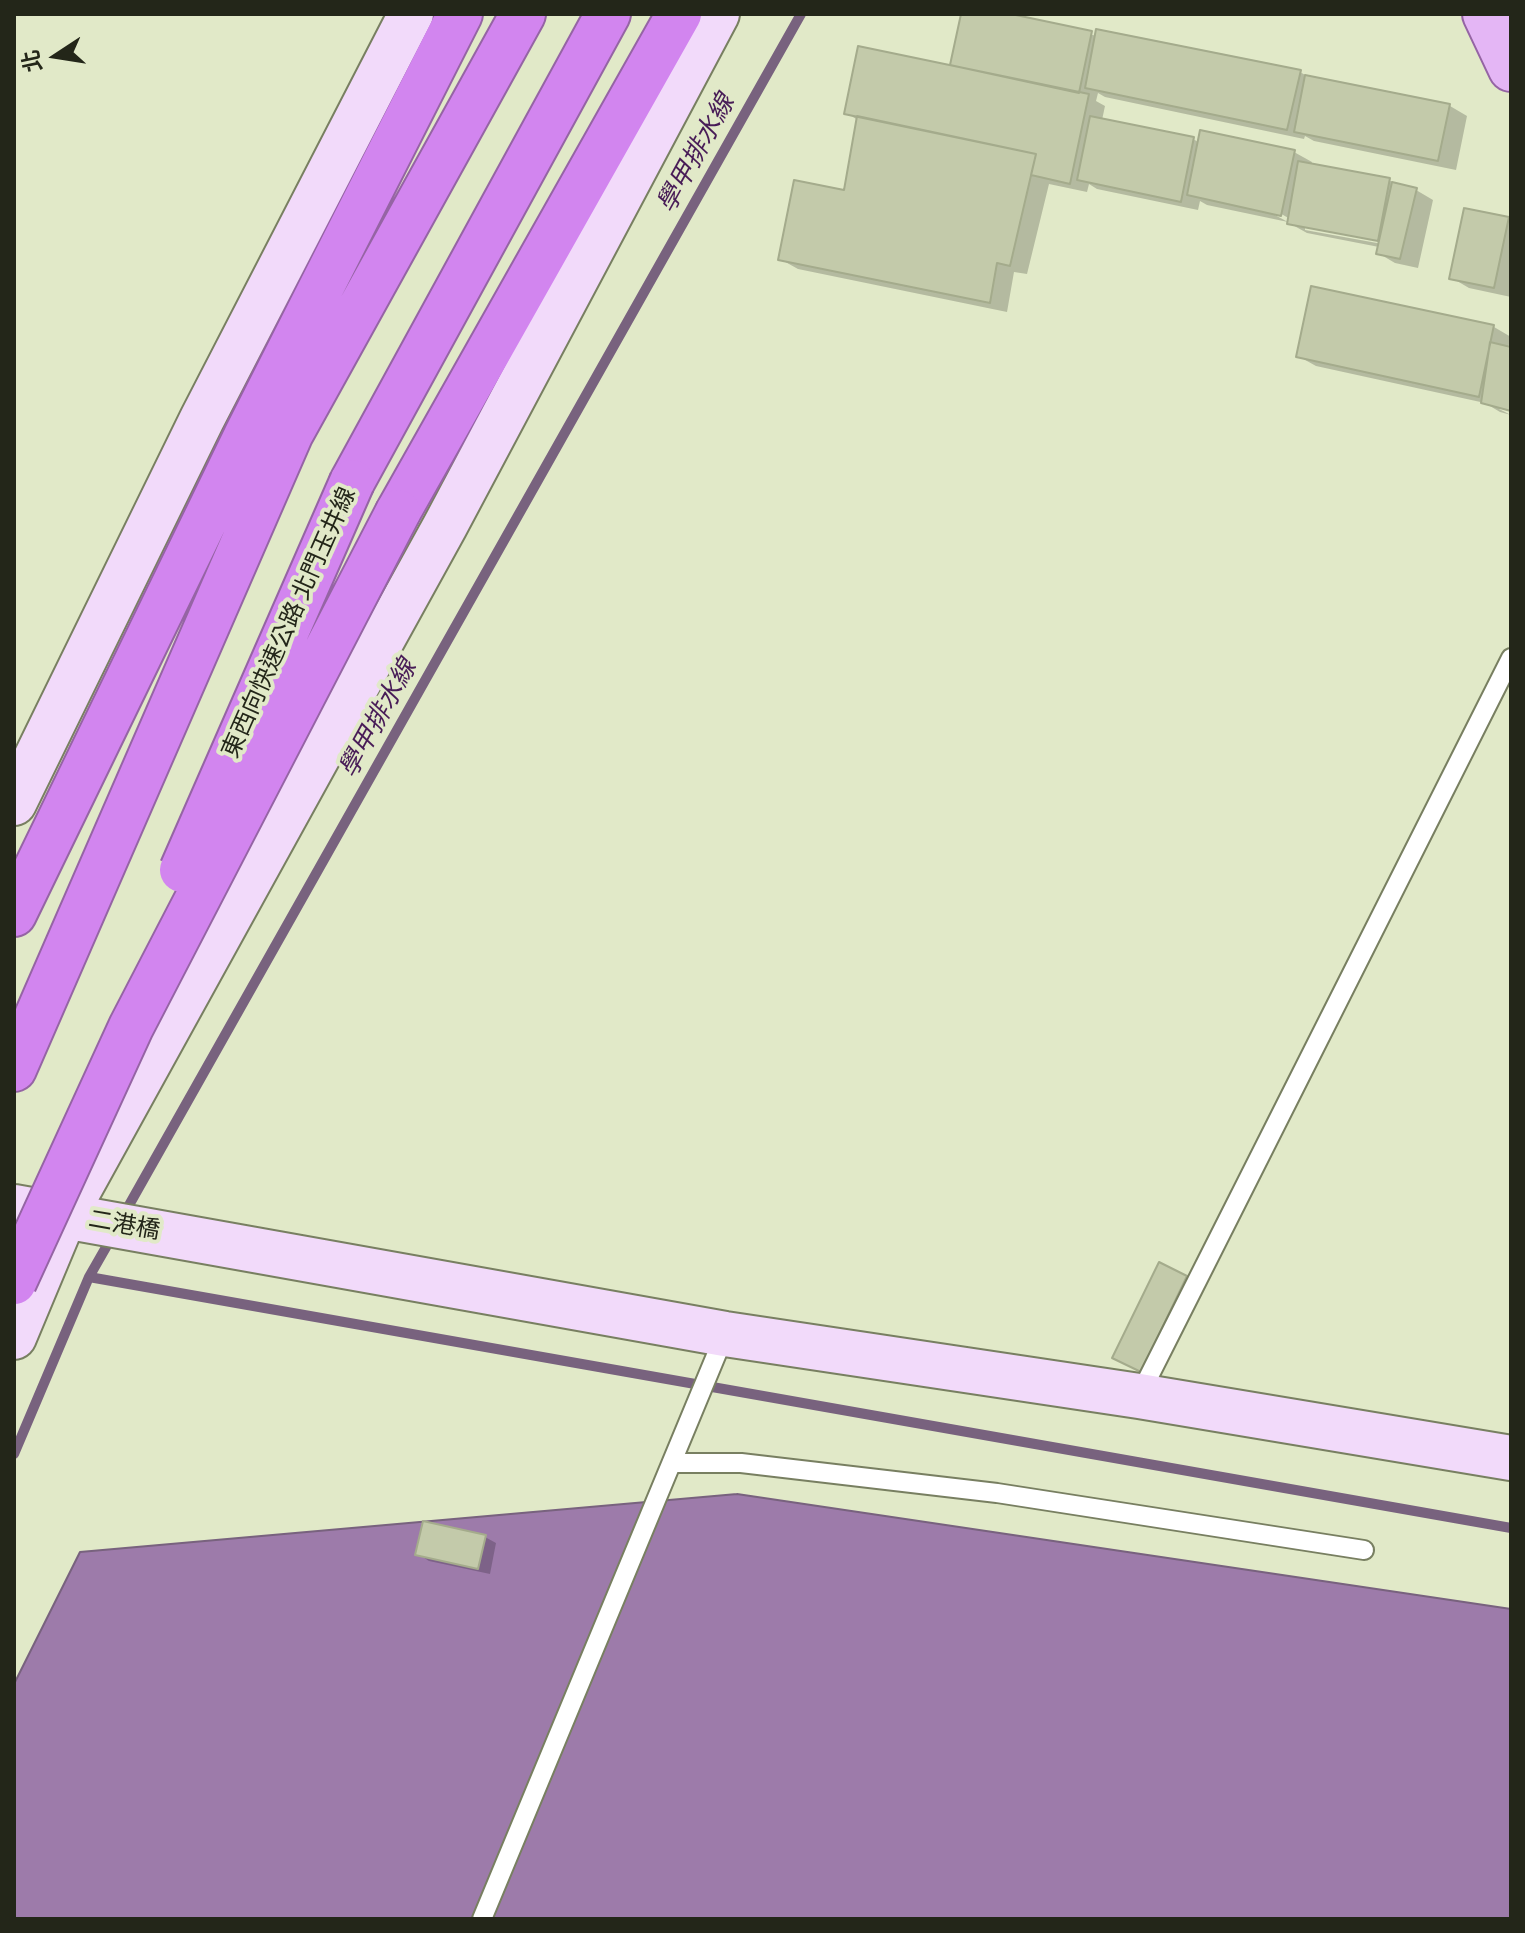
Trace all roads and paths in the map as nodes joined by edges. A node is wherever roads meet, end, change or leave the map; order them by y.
1 (411, 14) edge
2 (460, 14) edge
3 (523, 14) edge
4 (608, 14) edge
5 (679, 14) edge
6 (717, 14) edge
7 (1485, 14) edge
8 (1511, 69) edge
9 (1511, 658) edge
10 (14, 803) edge
11 (14, 914) edge
12 (14, 1069) edge
13 (14, 1207) edge
14 (65, 1215) junction
15 (14, 1253) edge
16 (14, 1282) edge
17 (725, 1334) junction
18 (14, 1337) edge
19 (1139, 1396) junction
20 (1511, 1458) edge
21 (672, 1463) junction
22 (1364, 1550) dead end
23 (482, 1919) edge

1 - 10 street
2 - 11 highway
3 - 12 highway
4 - 15 highway, 東西向快速公路 北門玉井線, bridge
5 - 16 highway, bridge
6 - 14 street
7 - 8 main road
9 - 19 lane
13 - 14 street, 二港橋
14 - 17 street, 二港橋
14 - 18 street
17 - 19 street, 二港橋
17 - 21 lane
19 - 20 street, 二港橋
21 - 22 lane
21 - 23 lane

